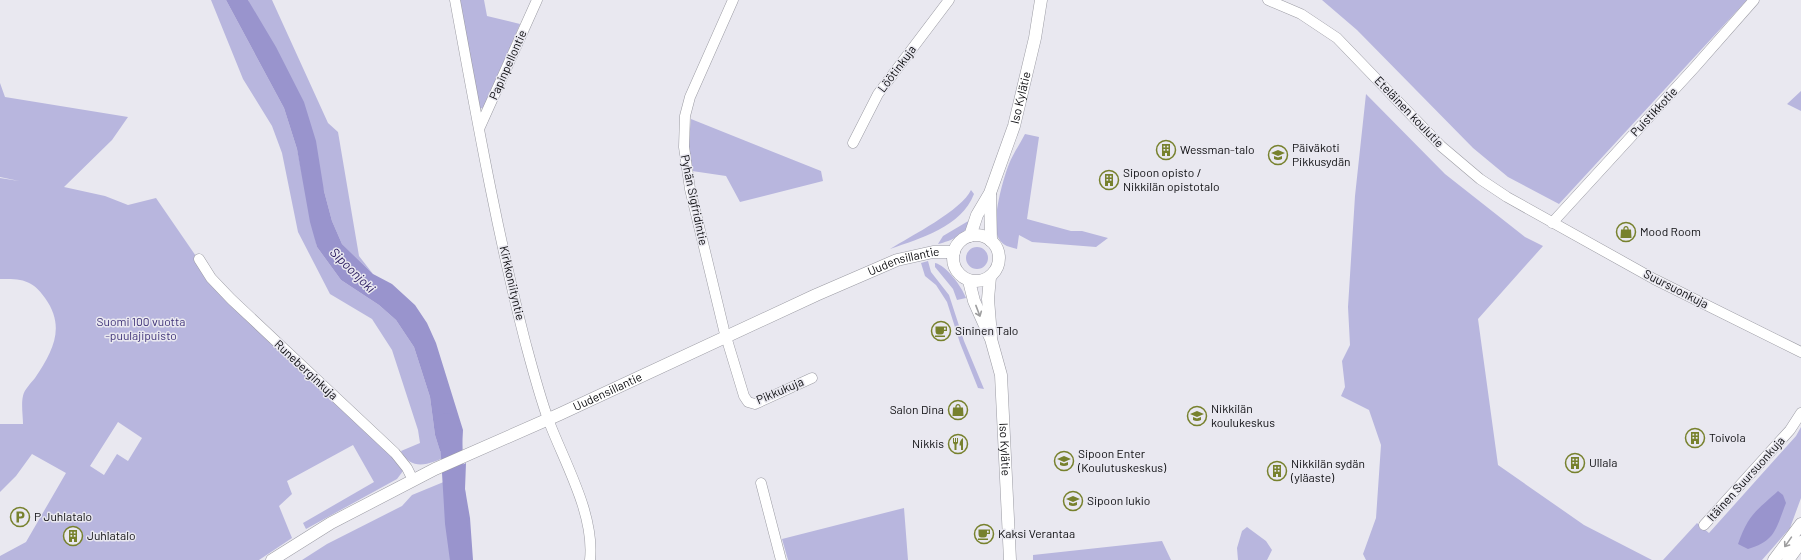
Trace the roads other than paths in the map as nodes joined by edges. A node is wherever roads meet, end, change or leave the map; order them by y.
1 (455, 0) edge
2 (537, 0) edge
3 (733, 0) edge
4 (948, 0) edge
5 (1041, 0) edge
6 (1268, 0) edge
7 (1754, 0) edge
8 (479, 129) junction
9 (853, 143) dead end
10 (990, 193) junction
11 (1552, 223) junction
12 (970, 236) junction
13 (991, 241) junction
14 (954, 252) junction
15 (199, 259) dead end
16 (990, 277) junction
17 (968, 281) junction
18 (727, 337) junction
19 (991, 339) junction
20 (1801, 352) edge
21 (812, 378) dead end
22 (748, 402) joint
23 (1801, 413) edge
24 (548, 419) junction
25 (413, 480) junction
26 (761, 484) dead end
27 (1801, 524) edge
28 (1704, 525) dead end
29 (1801, 542) edge
30 (272, 560) edge
31 (590, 560) edge
32 (781, 560) edge
33 (1010, 560) edge
34 (1774, 560) edge
35 (1788, 560) edge

1 - 8 street, Kirkkoniityntie
2 - 8 street, Papinpellontie
3 - 18 street, Pyhän Sigfridintie
4 - 9 street, Löötinkuja
5 - 10 street, Iso Kylätie
6 - 11 street, Eteläinen koulutie
7 - 11 street, Puistikkotie
8 - 24 street, Kirkkoniityntie
10 - 12 street, Iso Kylätie
10 - 13 street, Iso Kylätie
11 - 20 street, Suursuonkuja
12 - 13 street
12 - 14 street
13 - 16 street
14 - 17 street
14 - 18 street, Uudensillantie
15 - 25 street, Runeberginkuja
16 - 17 street
16 - 19 street, Iso Kylätie
17 -> 19 street, Iso Kylätie
18 - 22 street, Pyhän Sigfridintie
18 - 24 street, Uudensillantie
19 - 33 street, Iso Kylätie
21 - 22 street, Pikkukuja
23 - 28 street, Itäinen Suursuonkuja
24 - 25 street, Uudensillantie
24 - 31 street, Kirkkoniityntie
25 - 30 street, Uudensillantie
26 - 32 street
27 -> 34 street
29 - 35 street

